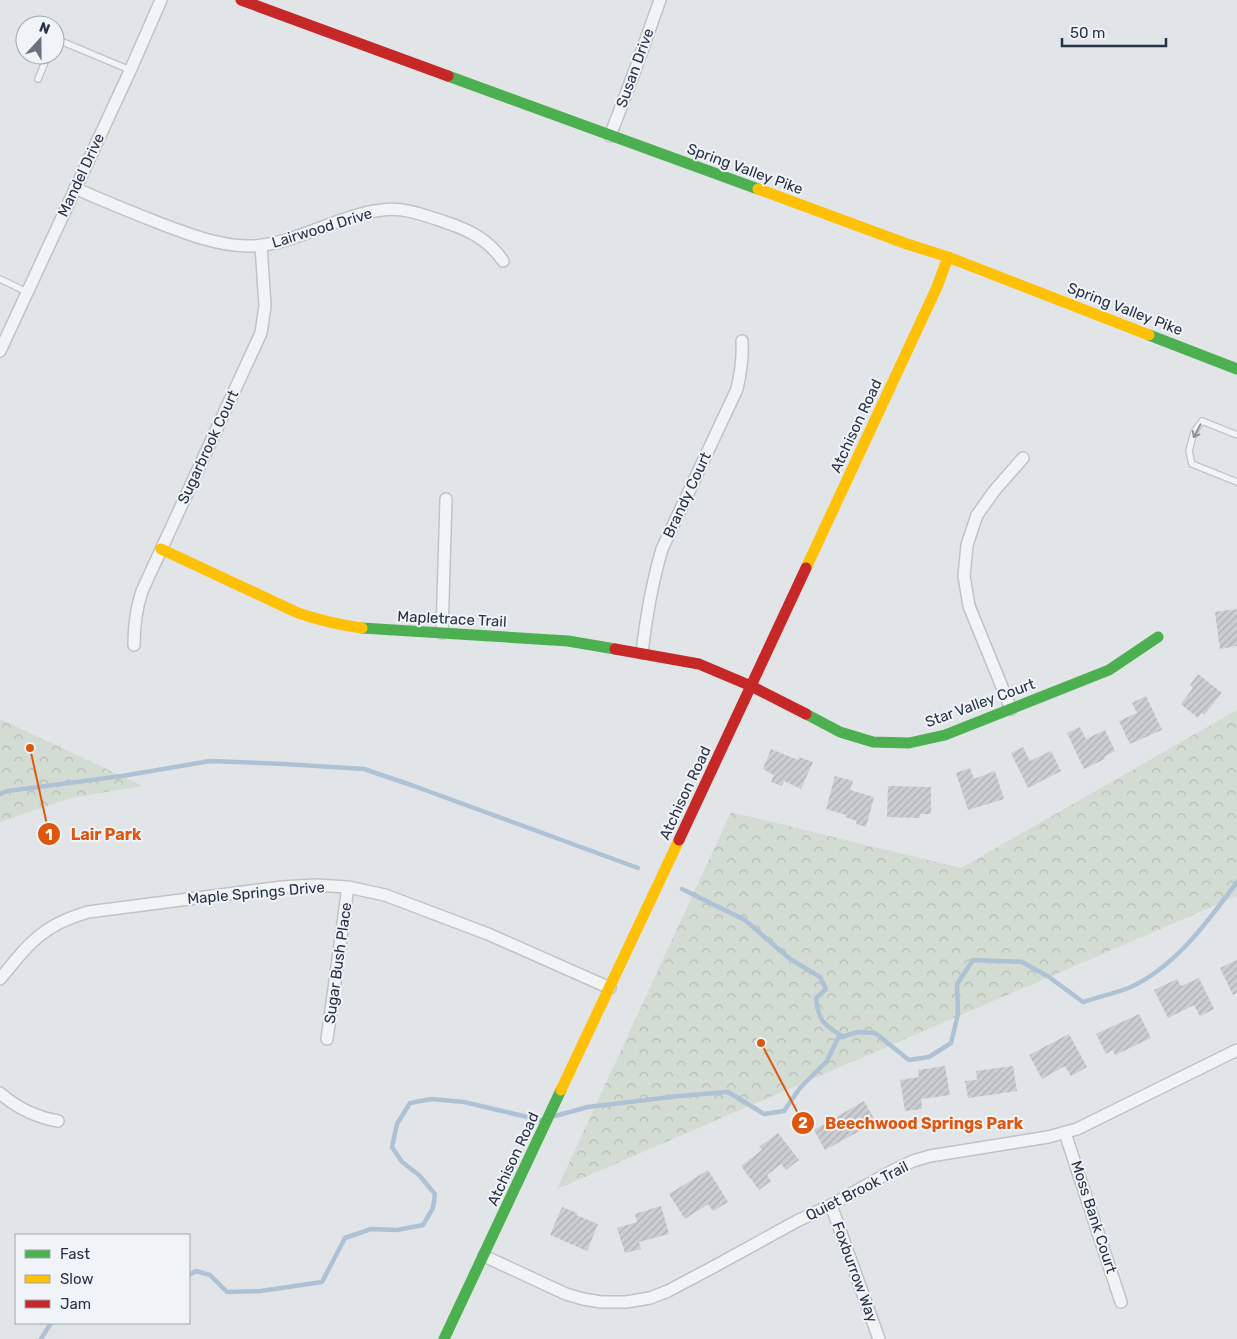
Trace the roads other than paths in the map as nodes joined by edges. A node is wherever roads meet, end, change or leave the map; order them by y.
1 (161, 0) edge
2 (241, 0) edge
3 (660, 0) edge
4 (65, 43) edge
5 (44, 65) edge
6 (130, 70) junction
7 (38, 79) dead end
8 (610, 136) junction
9 (75, 188) junction
10 (261, 245) junction
11 (948, 257) junction
12 (504, 261) dead end
13 (0, 279) edge
14 (27, 292) junction
15 (742, 341) dead end
16 (0, 350) edge
17 (1237, 369) edge
18 (1237, 434) edge
19 (1023, 458) dead end
20 (1237, 482) edge
21 (446, 499) dead end
22 (161, 549) junction
23 (442, 633) junction
24 (1158, 638) dead end
25 (134, 645) dead end
26 (642, 653) junction
27 (751, 686) junction
28 (1010, 709) junction
29 (348, 887) junction
30 (0, 979) edge
31 (610, 988) junction
32 (327, 1039) dead end
33 (1237, 1050) edge
34 (0, 1093) edge
35 (58, 1121) dead end
36 (1065, 1133) junction
37 (831, 1205) junction
38 (484, 1256) junction
39 (1122, 1302) dead end
40 (444, 1339) edge
41 (879, 1339) edge

1 - 6 street, Mandel Drive
2 - 8 street, Spring Valley Pike
3 - 8 street, Susan Drive
4 - 6 lane
5 - 7 lane
6 - 9 street, Mandel Drive
8 - 11 street, Spring Valley Pike
9 - 10 street, Lairwood Drive
9 - 14 street, Mandel Drive
10 - 12 street, Lairwood Drive
10 - 22 street, Sugarbrook Court
11 - 17 street, Spring Valley Pike
11 - 27 street, Atchison Road
13 - 14 lane
14 - 16 street, Mandel Drive
15 - 26 street, Brandy Court
18 -> 20 lane
19 - 28 street
21 - 23 street
22 - 23 street, Mapletrace Trail
22 - 25 street, Sugarbrook Court
23 - 26 street, Mapletrace Trail
24 - 28 street, Star Valley Court
26 - 27 street, Mapletrace Trail
27 - 28 street, Star Valley Court
27 - 31 street, Atchison Road
29 - 30 street, Maple Springs Drive
29 - 31 street, Maple Springs Drive
29 - 32 street, Sugar Bush Place
31 - 38 street, Atchison Road
33 - 36 street, Quiet Brook Trail
34 - 35 street
36 - 37 street, Quiet Brook Trail
36 - 39 street, Moss Bank Court
37 - 38 street, Quiet Brook Trail
37 - 41 street, Foxburrow Way
38 - 40 street, Atchison Road

